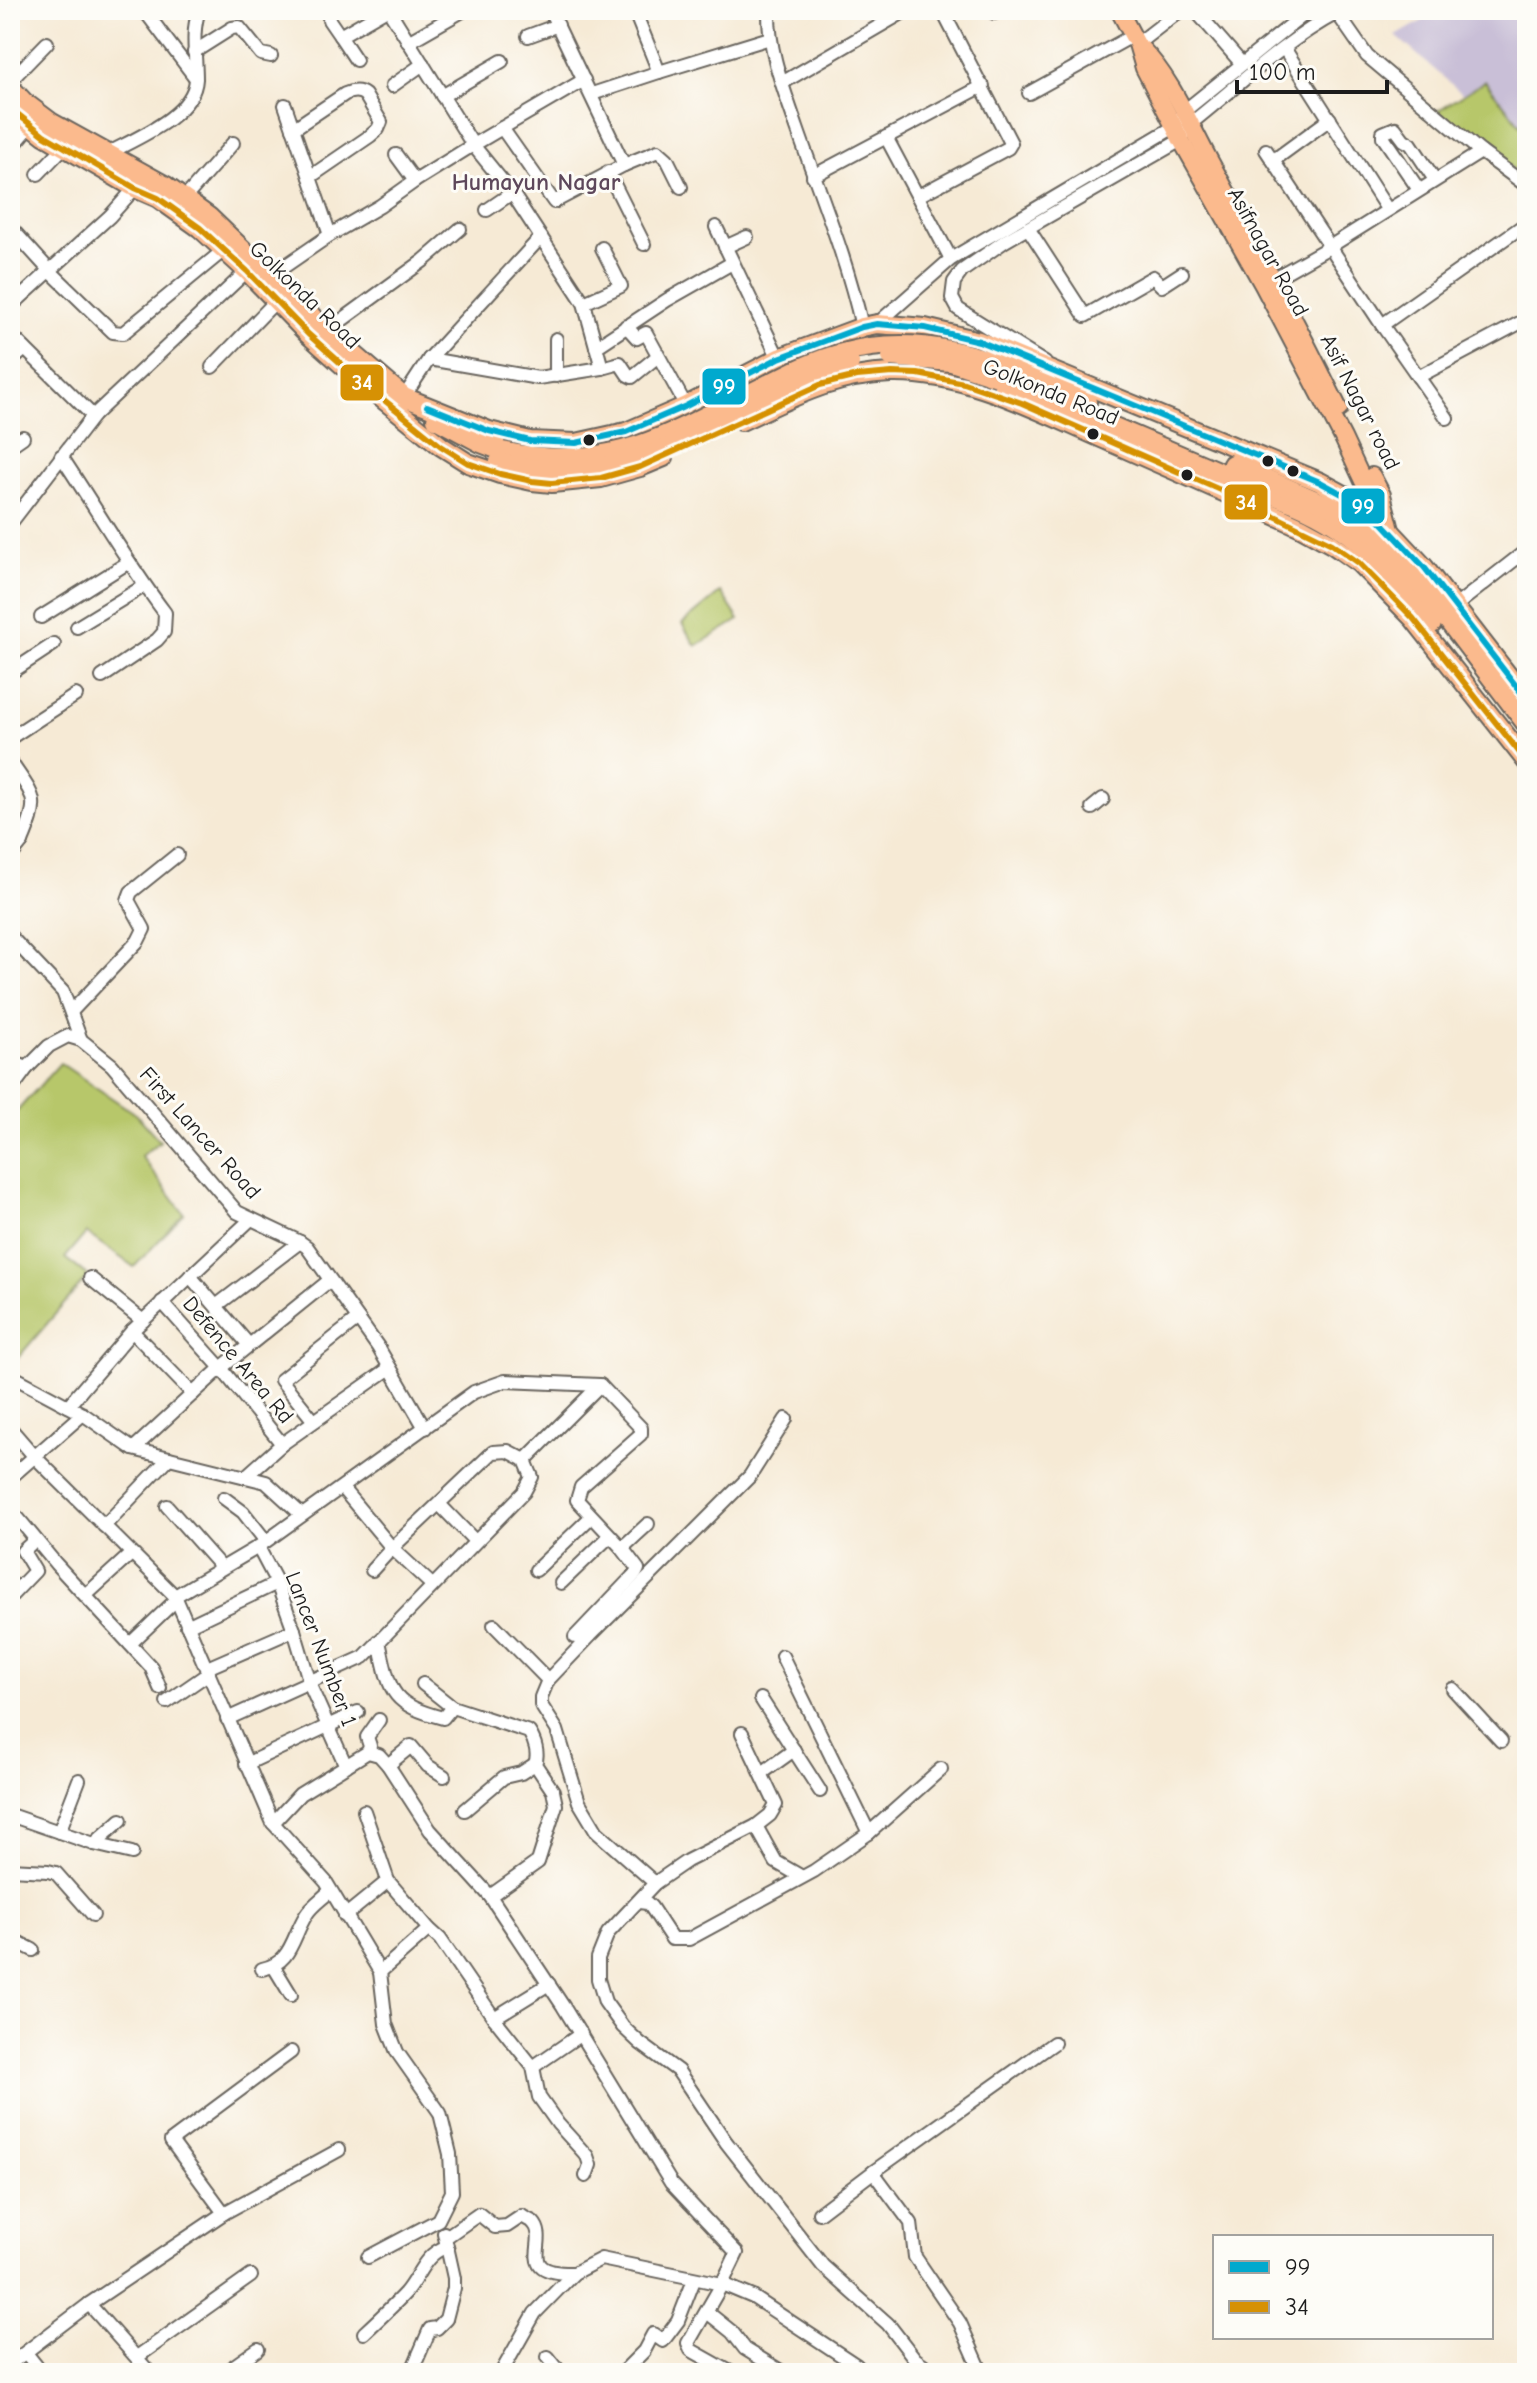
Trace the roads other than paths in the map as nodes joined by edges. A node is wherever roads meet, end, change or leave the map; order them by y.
1 (144, 10) edge
2 (199, 10) edge
3 (387, 10) edge
4 (464, 10) edge
5 (550, 10) edge
6 (634, 10) edge
7 (769, 10) edge
8 (907, 10) edge
9 (942, 10) edge
10 (1119, 10) edge
11 (1181, 10) edge
12 (1195, 10) edge
13 (1313, 10) edge
14 (1336, 12) edge
15 (329, 20) dead end
16 (558, 25) junction
17 (340, 36) junction
18 (528, 36) dead end
19 (770, 38) junction
20 (1134, 40) junction
21 (408, 42) junction
22 (47, 43) dead end
23 (1284, 48) junction
24 (194, 52) junction
25 (271, 56) dead end
26 (356, 60) dead end
27 (502, 61) dead end
28 (423, 64) junction
29 (1242, 64) junction
30 (659, 72) junction
31 (195, 79) junction
32 (584, 80) junction
33 (10, 81) edge
34 (782, 83) junction
35 (392, 86) dead end
36 (983, 86) junction
37 (10, 87) edge
38 (1029, 93) dead end
39 (592, 94) junction
40 (442, 96) junction
41 (285, 105) dead end
42 (10, 108) edge
43 (1330, 119) junction
44 (31, 125) junction
45 (1182, 125) junction
46 (502, 128) junction
47 (293, 129) junction
48 (886, 137) junction
49 (233, 143) dead end
50 (473, 145) junction
51 (65, 146) junction
52 (10, 150) edge
53 (1481, 152) junction
54 (107, 154) junction
55 (396, 155) dead end
56 (624, 165) junction
57 (608, 172) junction
58 (38, 174) dead end
59 (813, 176) junction
60 (310, 177) junction
61 (1435, 180) junction
62 (415, 181) junction
63 (1527, 186) edge
64 (681, 187) dead end
65 (135, 188) junction
66 (1419, 190) junction
67 (512, 193) junction
68 (918, 196) junction
69 (184, 199) junction
70 (1387, 209) junction
71 (487, 210) dead end
72 (1527, 223) edge
73 (10, 227) edge
74 (716, 227) dead end
75 (1028, 228) junction
76 (460, 229) dead end
77 (330, 235) junction
78 (541, 237) junction
79 (747, 237) dead end
80 (644, 244) dead end
81 (1331, 246) junction
82 (725, 247) junction
83 (602, 248) dead end
84 (224, 250) junction
85 (951, 259) junction
86 (732, 263) junction
87 (50, 271) junction
88 (247, 271) junction
89 (1182, 273) dead end
90 (272, 275) junction
91 (1268, 282) junction
92 (276, 301) junction
93 (584, 303) junction
94 (10, 307) edge
95 (1527, 319) edge
96 (1382, 325) junction
97 (626, 326) junction
98 (869, 326) junction
99 (327, 331) junction
100 (10, 334) edge
101 (556, 339) dead end
102 (596, 347) junction
103 (25, 349) junction
104 (658, 356) junction
105 (779, 358) junction
106 (429, 359) junction
107 (10, 362) edge
108 (212, 367) dead end
109 (762, 367) junction
110 (602, 368) junction
111 (1056, 373) junction
112 (556, 376) junction
113 (1418, 377) junction
114 (796, 395) junction
115 (778, 403) junction
116 (402, 405) junction
117 (686, 406) junction
118 (93, 416) junction
119 (1447, 418) dead end
120 (23, 437) dead end
121 (10, 446) edge
122 (61, 456) junction
123 (501, 457) junction
124 (1376, 516) junction
125 (10, 524) edge
126 (1392, 533) junction
127 (1527, 550) edge
128 (129, 562) junction
129 (144, 586) junction
130 (1454, 607) junction
131 (41, 617) dead end
132 (77, 627) dead end
133 (54, 644) dead end
134 (10, 673) edge
135 (102, 677) dead end
136 (76, 695) dead end
137 (1527, 700) edge
138 (1527, 725) edge
139 (10, 738) edge
140 (1527, 749) edge
141 (10, 761) edge
142 (1527, 762) edge
143 (1103, 799) dead end
144 (1092, 808) dead end
145 (10, 821) edge
146 (22, 842) junction
147 (177, 855) dead end
148 (10, 857) edge
149 (10, 936) edge
150 (71, 1012) junction
151 (81, 1040) junction
152 (10, 1061) edge
153 (27, 1068) junction
154 (10, 1091) edge
155 (251, 1219) junction
156 (300, 1242) junction
157 (190, 1276) junction
158 (90, 1278) dead end
159 (330, 1280) junction
160 (162, 1302) junction
161 (216, 1306) junction
162 (358, 1319) junction
163 (143, 1321) junction
164 (132, 1331) junction
165 (249, 1345) junction
166 (221, 1368) junction
167 (390, 1368) junction
168 (10, 1375) edge
169 (600, 1385) junction
170 (193, 1394) junction
171 (68, 1406) junction
172 (83, 1414) junction
173 (786, 1419) dead end
174 (314, 1421) junction
175 (10, 1428) edge
176 (425, 1428) junction
177 (282, 1444) junction
178 (133, 1449) junction
179 (35, 1457) junction
180 (169, 1458) junction
181 (525, 1460) junction
182 (245, 1477) junction
183 (10, 1478) edge
184 (342, 1488) junction
185 (224, 1498) dead end
186 (439, 1504) junction
187 (167, 1506) dead end
188 (302, 1515) junction
189 (591, 1517) junction
190 (18, 1518) dead end
191 (648, 1524) dead end
192 (104, 1526) junction
193 (610, 1536) junction
194 (35, 1540) junction
195 (475, 1541) junction
196 (262, 1544) junction
197 (392, 1548) junction
198 (622, 1548) junction
199 (131, 1554) junction
200 (221, 1567) junction
201 (372, 1570) dead end
202 (536, 1570) dead end
203 (277, 1583) junction
204 (561, 1583) dead end
205 (432, 1585) junction
206 (86, 1595) junction
207 (10, 1597) edge
208 (175, 1598) junction
209 (494, 1625) dead end
210 (187, 1626) junction
211 (294, 1630) junction
212 (575, 1637) dead end
213 (130, 1644) junction
214 (375, 1644) junction
215 (782, 1656) dead end
216 (208, 1670) junction
217 (548, 1680) junction
218 (310, 1682) junction
219 (423, 1684) dead end
220 (160, 1688) dead end
221 (1453, 1689) dead end
222 (761, 1699) dead end
223 (167, 1702) dead end
224 (452, 1707) junction
225 (358, 1712) dead end
226 (227, 1719) junction
227 (379, 1720) dead end
228 (328, 1727) junction
229 (742, 1733) dead end
230 (1501, 1741) dead end
231 (794, 1750) junction
232 (368, 1752) junction
233 (536, 1761) junction
234 (246, 1764) junction
235 (388, 1765) junction
236 (346, 1766) junction
237 (941, 1769) dead end
238 (762, 1773) junction
239 (444, 1776) dead end
240 (79, 1780) dead end
241 (820, 1791) dead end
242 (465, 1810) dead end
243 (364, 1811) dead end
244 (10, 1815) edge
245 (121, 1820) dead end
246 (273, 1823) junction
247 (756, 1826) junction
248 (59, 1832) junction
249 (869, 1833) junction
250 (94, 1844) junction
251 (132, 1853) dead end
252 (10, 1869) edge
253 (802, 1877) junction
254 (388, 1881) junction
255 (655, 1883) junction
256 (330, 1891) junction
257 (490, 1896) junction
258 (639, 1902) junction
259 (93, 1915) dead end
260 (345, 1916) junction
261 (429, 1929) junction
262 (10, 1938) edge
263 (33, 1950) dead end
264 (380, 1972) junction
265 (549, 1984) junction
266 (291, 1995) dead end
267 (494, 2018) junction
268 (581, 2034) junction
269 (1054, 2043) dead end
270 (291, 2052) dead end
271 (533, 2067) junction
272 (339, 2150) dead end
273 (873, 2172) junction
274 (586, 2176) dead end
275 (224, 2213) junction
276 (819, 2213) dead end
277 (438, 2220) junction
278 (446, 2242) junction
279 (368, 2257) dead end
280 (574, 2273) junction
281 (251, 2276) dead end
282 (694, 2280) junction
283 (722, 2284) junction
284 (89, 2304) junction
285 (707, 2312) junction
286 (364, 2333) dead end
287 (258, 2349) dead end
288 (26, 2353) junction
289 (137, 2357) junction
290 (548, 2357) dead end
291 (10, 2364) edge
292 (42, 2373) edge
293 (150, 2373) edge
294 (224, 2373) edge
295 (411, 2373) edge
296 (501, 2373) edge
297 (561, 2373) edge
298 (622, 2373) edge
299 (732, 2373) edge
300 (784, 2373) edge
301 (864, 2373) edge
302 (935, 2373) edge
303 (982, 2373) edge

1 - 31 street
2 - 24 street
3 - 17 street
3 - 21 street
4 - 21 street
5 - 16 street
6 - 30 street
7 - 19 street
8 - 34 street
9 - 36 street
10 - 20 main road
11 - 20 street
12 - 29 street
13 - 29 street
14 - 23 street
14 - 53 street
15 - 17 street
16 - 18 street
16 - 32 street
17 - 26 street
19 - 30 street
19 - 34 street
20 - 38 street
20 - 45 main road
21 - 28 street
22 - 33 street
23 - 43 street
23 - 45 street
24 - 25 street
24 - 31 street
27 - 40 street
28 - 35 street
28 - 40 street
29 - 45 street
30 - 39 street
31 - 54 street
32 - 39 street
32 - 46 street
34 - 59 street
36 - 48 street
36 - 68 street
37 - 54 highway, Golkonda Road
39 - 56 street
40 - 50 street
41 - 47 street
42 - 44 highway, Golkonda Road
43 - 70 street
43 - 81 street
44 - 51 highway, Golkonda Road
44 - 52 street
45 - 75 street
45 - 85 street
45 - 91 main road, Asifnagar Road
46 - 50 street
46 - 57 street
47 - 60 street
47 - 60 street
48 - 59 street
48 - 68 street
49 - 69 street
50 - 62 street
50 - 67 street
51 - 58 street
51 - 65 highway, Golkonda Road
53 - 61 street
53 - 63 street
54 - 69 highway, Golkonda Road
55 - 62 street
56 - 57 street
56 - 64 street
57 - 80 street
59 - 98 street
60 - 77 street
61 - 66 street
61 - 66 street
62 - 77 street
65 - 84 highway, Golkonda Road
65 - 87 street
66 - 70 street
67 - 71 street
67 - 78 street
68 - 85 street
69 - 90 highway, Golkonda Road
70 - 81 street
72 - 96 street
73 - 87 street
74 - 82 street
75 - 89 street
75 - 111 street
76 - 99 street
77 - 90 street
78 - 93 street
78 - 106 street
79 - 82 street
81 - 91 street
81 - 96 street
82 - 86 street
83 - 93 street
84 - 87 street
84 - 88 highway, Golkonda Road
85 - 98 street
86 - 97 street
86 - 105 street
87 - 94 street
88 - 92 highway, Golkonda Road
88 - 118 street
90 - 99 highway, Golkonda Road
91 - 124 main road, Asifnagar Road
91 - 126 main road, Asif Nagar road
92 - 108 street
92 - 116 highway, Golkonda Road
93 - 102 street
95 - 113 street
96 - 113 street
97 - 102 street
97 - 104 street
98 - 105 highway, Golkonda Road
98 - 111 highway, Golkonda Road
99 - 116 highway, Golkonda Road
100 - 103 street
101 - 112 street
102 - 110 street
103 - 107 street
103 - 118 street
104 - 110 street
104 - 117 street
105 - 109 highway, Golkonda Road
105 - 114 street
106 - 112 street
106 - 116 street
109 - 115 highway
109 - 117 highway, Golkonda Road
110 - 112 street
111 - 124 highway, Golkonda Road
113 - 119 street
114 - 115 highway, Golkonda Road
114 - 142 highway, Golkonda Road
115 - 116 highway, Golkonda Road
116 - 117 highway, Golkonda Road
116 - 123 highway
118 - 122 street
120 - 121 street
122 - 125 street
122 - 128 street
123 - 138 highway, bridge
123 - 140 highway, bridge
124 - 126 highway, Golkonda Road
126 - 130 highway, Golkonda Road
127 - 130 street
128 - 129 street
128 - 131 street
129 - 132 street
129 - 135 street
130 - 137 highway, Golkonda Road
133 - 134 street
136 - 139 street
141 - 146 street
143 - 144 street
145 - 146 street
146 - 148 street
147 - 150 street
149 - 150 street
150 - 151 street
151 - 153 street
151 - 155 street, First Lancer Road
152 - 153 street
153 - 154 street
155 - 156 street, First Lancer Road
155 - 157 street
156 - 159 street, First Lancer Road
156 - 161 street
157 - 160 street
157 - 161 street
158 - 163 street
159 - 162 street, First Lancer Road
159 - 165 street
160 - 163 street
160 - 166 street, Defence Area Rd
161 - 165 street
162 - 167 street, First Lancer Road
162 - 174 street
163 - 164 street
164 - 170 street
164 - 171 street
165 - 166 street
166 - 170 street
166 - 177 street, Defence Area Rd
167 - 174 street
167 - 176 street, First Lancer Road
168 - 171 street
169 - 176 street
169 - 181 street
169 - 189 street
170 - 178 street
171 - 172 street
172 - 178 street
172 - 179 street
173 - 217 street
174 - 177 street
175 - 179 street
176 - 184 street
177 - 182 street
178 - 180 street
179 - 183 street
179 - 192 street
180 - 182 street
180 - 192 street
181 - 186 street
181 - 195 street
182 - 188 street
184 - 188 street
184 - 197 street
185 - 196 street, Lancer Number 1
186 - 195 street
186 - 197 street
187 - 200 street
188 - 196 street
189 - 193 street
189 - 202 street
190 - 194 street
191 - 198 street
192 - 199 street
193 - 198 street
193 - 204 street
194 - 206 street
194 - 207 street
195 - 205 street
196 - 200 street
196 - 203 street, Lancer Number 1
197 - 201 street
197 - 205 street
198 - 212 street
199 - 206 street
199 - 208 street
200 - 208 street
203 - 210 street
203 - 211 street, Lancer Number 1
205 - 214 street
206 - 213 street
208 - 210 street
208 - 213 street
209 - 217 street
210 - 216 street
211 - 216 street
211 - 218 street, Lancer Number 1
213 - 220 street
214 - 218 street
214 - 224 street
215 - 249 street
216 - 223 street
216 - 226 street
217 - 255 street
218 - 226 street
218 - 228 street, Lancer Number 1
219 - 224 street
221 - 230 street
222 - 231 street
224 - 233 street
225 - 228 street
226 - 234 street
227 - 232 street
228 - 234 street
228 - 236 street, Lancer Number 1
229 - 238 street
231 - 238 street
231 - 241 street
232 - 235 street
232 - 236 street
233 - 242 street
233 - 257 street
234 - 246 street
235 - 239 street
235 - 257 street
236 - 246 street
237 - 249 street
238 - 247 street
240 - 248 street
243 - 254 street
244 - 248 street
245 - 250 street
246 - 256 street
247 - 253 street
247 - 255 street
248 - 250 street
249 - 253 street
250 - 251 street
252 - 259 street
253 - 258 street
254 - 260 street
254 - 261 street
255 - 258 street
256 - 260 street
256 - 266 street
257 - 265 street
258 - 302 street
260 - 264 street
261 - 264 street
261 - 267 street
262 - 263 street
264 - 277 street
265 - 267 street
265 - 268 street
267 - 271 street
268 - 271 street
268 - 283 street
269 - 273 street
270 - 275 street
271 - 274 street
272 - 275 street
273 - 276 street
273 - 303 street
275 - 284 street
277 - 278 street
277 - 279 street
278 - 280 street
278 - 286 street
278 - 295 street
280 - 282 street
280 - 296 street
281 - 289 street
282 - 283 street
282 - 298 street
283 - 285 street
283 - 301 street
284 - 288 street
284 - 289 street
285 - 299 street
285 - 300 street
287 - 294 street
288 - 291 street
288 - 292 street
289 - 293 street
290 - 297 street

